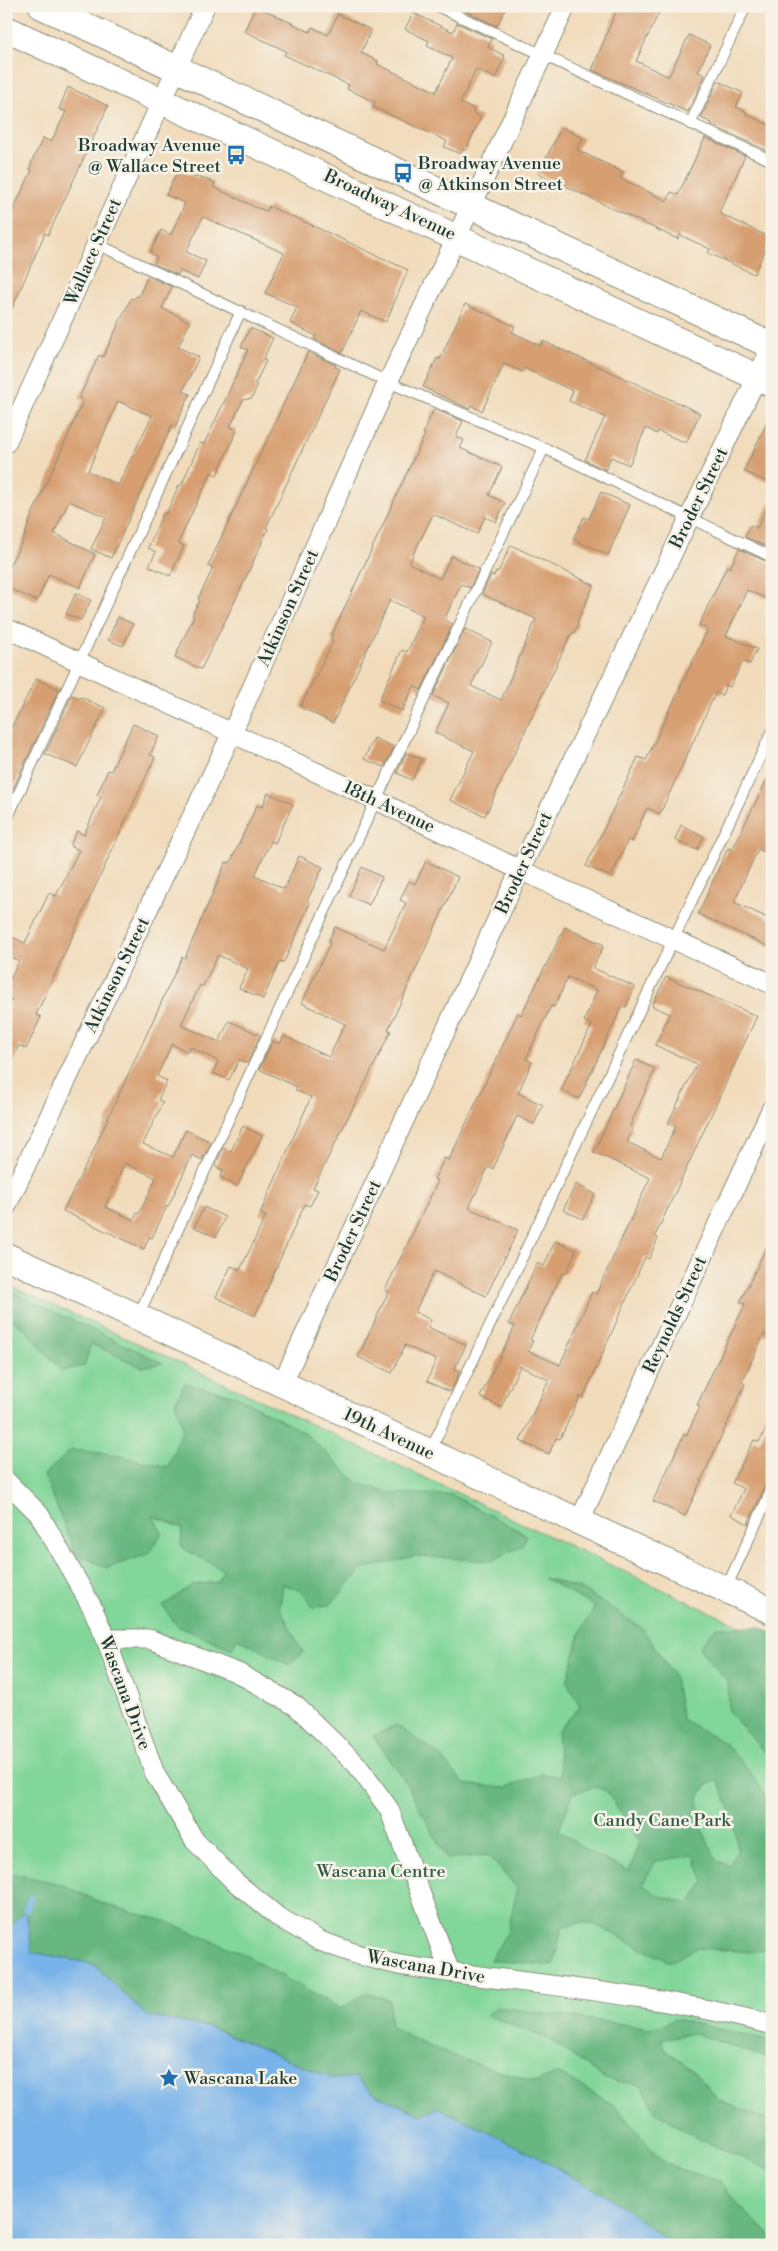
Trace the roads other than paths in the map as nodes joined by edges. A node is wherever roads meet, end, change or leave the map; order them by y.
1 (42, 6) edge
2 (205, 6) edge
3 (437, 6) edge
4 (566, 6) edge
5 (746, 6) edge
6 (8, 34) edge
7 (543, 56) junction
8 (176, 69) junction
9 (162, 100) junction
10 (690, 124) junction
11 (772, 161) edge
12 (471, 206) junction
13 (457, 236) junction
14 (96, 244) junction
15 (241, 311) junction
16 (772, 346) edge
17 (764, 380) edge
18 (388, 382) junction
19 (6, 443) edge
20 (544, 448) junction
21 (690, 518) junction
22 (772, 557) edge
23 (6, 628) edge
24 (80, 662) junction
25 (772, 732) edge
26 (232, 733) junction
27 (376, 800) junction
28 (6, 821) edge
29 (520, 870) junction
30 (673, 938) junction
31 (772, 984) edge
32 (772, 1108) edge
33 (6, 1207) edge
34 (6, 1256) edge
35 (137, 1317) junction
36 (282, 1384) junction
37 (429, 1452) junction
38 (6, 1481) edge
39 (772, 1489) edge
40 (579, 1522) junction
41 (725, 1589) junction
42 (772, 1611) edge
43 (106, 1639) junction
44 (450, 1972) junction
45 (772, 2025) edge

1 - 8 street, Broadway Avenue
2 - 8 street, Wallace Street
3 - 7 lane
4 - 7 street, Atkinson Street
5 - 10 lane
6 - 9 street, Broadway Avenue
7 - 10 lane
7 - 12 street, Atkinson Street
8 - 9 street, Wallace Street
8 - 12 street, Broadway Avenue
9 - 13 street, Broadway Avenue
9 - 14 street, Wallace Street
10 - 11 lane
12 - 13 street, Atkinson Street
12 - 16 street, Broadway Avenue
13 - 17 street, Broadway Avenue
13 - 18 street, Atkinson Street
14 - 15 lane
14 - 19 street, Wallace Street
15 - 18 lane
15 - 24 lane
16 - 17 street, Broder Street
17 - 21 street, Broder Street
18 - 20 lane
18 - 26 street, Atkinson Street
20 - 21 lane
20 - 27 lane
21 - 22 lane
21 - 29 street, Broder Street
23 - 24 street, 18th Avenue
24 - 26 street, 18th Avenue
24 - 28 lane
25 - 30 lane
26 - 27 street, 18th Avenue
26 - 33 street, Atkinson Street
27 - 29 street, 18th Avenue
27 - 35 lane
29 - 30 street, 18th Avenue
29 - 36 street, Broder Street
30 - 31 street, 18th Avenue
30 - 37 lane
32 - 40 street, Reynolds Street
34 - 35 street, 19th Avenue
35 - 36 street, 19th Avenue
36 - 37 street, 19th Avenue
37 - 40 street, 19th Avenue
38 - 43 street, Wascana Drive
39 - 41 lane
40 - 41 street, 19th Avenue
41 - 42 street, 19th Avenue
43 - 44 street, Wascana Drive
43 - 44 street
44 - 45 street, Wascana Drive

